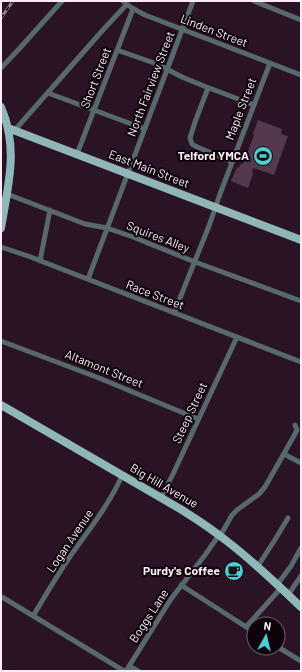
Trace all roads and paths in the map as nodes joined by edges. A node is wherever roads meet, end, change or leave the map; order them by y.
1 (62, 1) edge
2 (193, 1) edge
3 (254, 1) edge
4 (125, 3) edge
5 (134, 9) junction
6 (301, 20) edge
7 (183, 29) junction
8 (117, 50) junction
9 (270, 63) junction
10 (1, 68) edge
11 (168, 69) junction
12 (301, 75) edge
13 (208, 88) junction
14 (48, 93) junction
15 (254, 105) junction
16 (1, 107) edge
17 (94, 110) junction
18 (145, 129) junction
19 (11, 130) junction
20 (77, 154) junction
21 (232, 162) junction
22 (128, 174) junction
23 (7, 194) junction
24 (215, 208) junction
25 (50, 210) junction
26 (1, 228) edge
27 (107, 228) junction
28 (301, 240) edge
29 (1, 247) edge
30 (40, 261) junction
31 (195, 262) junction
32 (88, 280) junction
33 (301, 300) edge
34 (174, 313) junction
35 (237, 337) junction
36 (1, 341) edge
37 (301, 362) edge
38 (1, 405) edge
39 (198, 419) junction
40 (295, 425) dead end
41 (284, 454) junction
42 (301, 464) edge
43 (122, 476) junction
44 (161, 498) junction
45 (288, 518) dead end
46 (219, 535) junction
47 (301, 548) edge
48 (258, 566) junction
49 (301, 576) edge
50 (181, 585) junction
51 (279, 586) junction
52 (288, 595) junction
53 (1, 596) edge
54 (301, 607) edge
55 (33, 616) junction
56 (255, 616) edge
57 (246, 627) edge
58 (286, 651) edge
59 (301, 661) edge
60 (129, 666) junction
61 (125, 671) edge
62 (138, 671) edge

1 - 10 street
2 - 7 street, North Fairview Street
3 - 6 street
4 - 5 street, Linden Street
4 - 14 street
5 - 7 street, Linden Street
5 - 8 street, Short Street
7 - 9 street, Linden Street
7 - 11 street, North Fairview Street
8 - 11 street
8 - 17 street, Short Street
9 - 12 street, Linden Street
9 - 15 street, Maple Street
11 - 13 street
11 - 18 street, North Fairview Street
13 - 15 street
13 - 21 street
14 - 17 street
14 - 19 street
15 - 21 street, Maple Street
16 - 19 main road
17 - 18 street
17 - 20 street, Short Street
18 - 22 street, North Fairview Street
19 - 20 main road, East Main Street
19 - 23 main road
20 - 22 main road, East Main Street
21 - 24 street, Maple Street
22 - 24 main road, East Main Street
22 - 27 street, North Fairview Street
23 - 25 street, Squires Alley
23 - 26 main road
24 - 28 main road, East Main Street
24 - 31 street, Maple Street
25 - 27 street, Squires Alley
25 - 30 street
27 - 31 street, Squires Alley
27 - 32 street, North Fairview Street
29 - 30 street, Race Street
30 - 32 street, Race Street
31 - 33 street, Squires Alley
31 - 34 street, Maple Street
32 - 34 street, Race Street
34 - 35 street, Race Street
35 - 37 street, Race Street
35 - 39 street, Steep Street
36 - 39 street, Altamont Street
38 - 43 main road, Big Hill Avenue
39 - 44 street, Steep Street
40 - 41 street, Boggs Lane
41 - 42 street
41 - 46 street, Boggs Lane
43 - 44 main road, Big Hill Avenue
43 - 55 street, Logan Avenue
44 - 46 main road, Big Hill Avenue
45 - 48 street
46 - 48 main road, Big Hill Avenue
46 - 50 street, Boggs Lane
47 - 51 street
48 - 51 main road, Big Hill Avenue
49 - 52 street
50 - 57 street
50 - 60 street, Boggs Lane
51 - 52 main road, Big Hill Avenue
51 - 56 street
52 - 54 main road, Big Hill Avenue
53 - 55 street
55 - 61 street
58 - 59 street
60 - 61 street, Boggs Lane
60 - 62 street

